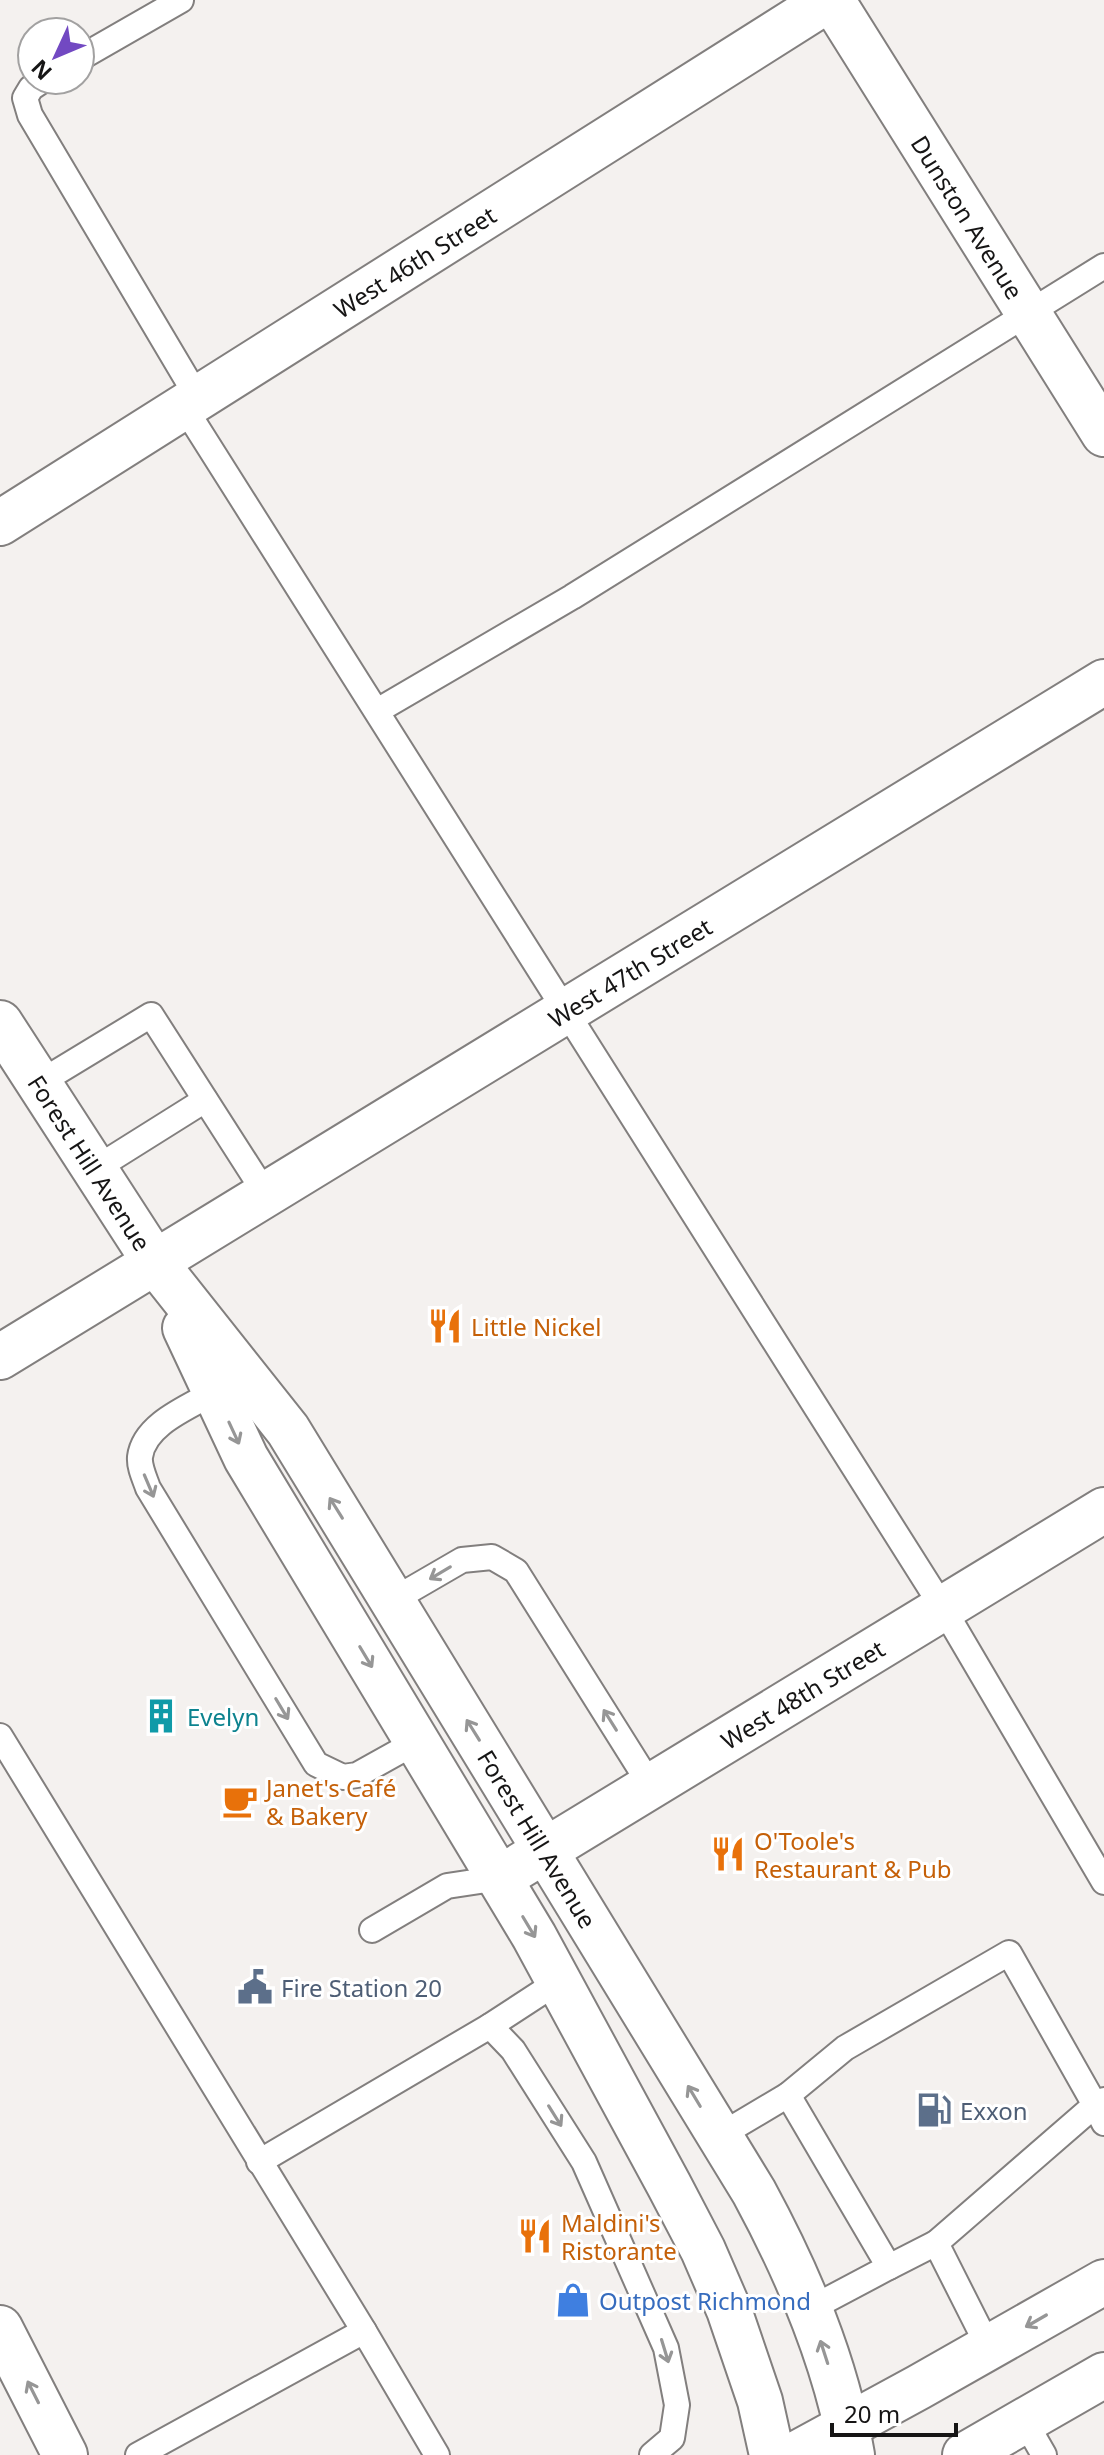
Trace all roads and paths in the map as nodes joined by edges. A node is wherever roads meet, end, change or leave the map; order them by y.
1 (181, 0) edge
2 (830, 0) edge
3 (96, 49) edge
4 (26, 96) edge
5 (1104, 266) edge
6 (1028, 313) junction
7 (191, 403) junction
8 (1104, 434) edge
9 (0, 523) edge
10 (1104, 682) edge
11 (377, 711) junction
12 (567, 1011) junction
13 (0, 1023) edge
14 (39, 1083) junction
15 (205, 1100) junction
16 (95, 1169) junction
17 (265, 1193) junction
18 (154, 1261) junction
19 (0, 1357) edge
20 (215, 1392) junction
21 (1104, 1510) edge
22 (393, 1600) junction
23 (943, 1608) junction
24 (0, 1736) edge
25 (418, 1741) junction
26 (651, 1786) junction
27 (547, 1850) junction
28 (500, 1878) junction
29 (1104, 1882) edge
30 (372, 1930) dead end
31 (559, 1981) junction
32 (490, 2026) junction
33 (788, 2095) junction
34 (1101, 2110) edge
35 (719, 2136) junction
36 (259, 2162) junction
37 (936, 2243) junction
38 (889, 2267) junction
39 (1104, 2282) edge
40 (810, 2309) junction
41 (0, 2328) edge
42 (364, 2331) junction
43 (989, 2348) junction
44 (1104, 2375) edge
45 (1034, 2438) edge
46 (849, 2441) edge
47 (658, 2453) edge
48 (65, 2455) edge
49 (138, 2455) edge
50 (437, 2455) edge
51 (772, 2455) edge
52 (794, 2455) edge
53 (965, 2455) edge

1 - 3 lane
2 - 6 street, Dunston Avenue
2 - 7 street, West 46th Street
4 - 7 lane
5 - 6 lane
6 - 8 street, Dunston Avenue
6 - 11 lane
7 - 9 street, West 46th Street
7 - 11 lane
10 - 12 street, West 47th Street
11 - 12 lane
12 - 17 street, West 47th Street
12 - 23 lane
13 - 14 street, Forest Hill Avenue
14 - 15 lane
14 - 16 street, Forest Hill Avenue
15 - 16 lane
15 - 17 lane
16 - 18 street, Forest Hill Avenue
17 - 18 street, West 47th Street
18 - 19 street, West 47th Street
18 - 20 street, Forest Hill Avenue
22 -> 18 street, Forest Hill Avenue
20 -> 25 street, Forest Hill Avenue
20 -> 25 lane
21 - 23 street, West 48th Street
26 -> 22 lane
27 -> 22 street, Forest Hill Avenue
23 - 26 street, West 48th Street
23 - 29 lane
24 - 36 lane
25 - 28 street, Forest Hill Avenue
26 - 27 street, West 48th Street
27 - 28 street, West 48th Street
35 -> 27 street, Forest Hill Avenue
28 - 30 lane
28 -> 31 street, Forest Hill Avenue
31 - 32 lane
31 - 51 street, Forest Hill Avenue
32 - 36 lane
32 -> 47 lane
33 - 34 lane
33 - 35 lane
33 - 38 lane
34 - 37 lane
35 - 40 street, Forest Hill Avenue
36 - 42 lane
37 - 38 lane
37 - 43 lane
38 - 40 lane
39 -> 43 street
46 -> 40 street, Forest Hill Avenue
48 -> 41 street
42 - 49 lane
42 - 50 lane
43 - 46 street
44 - 45 street
45 - 53 street
46 - 52 street

